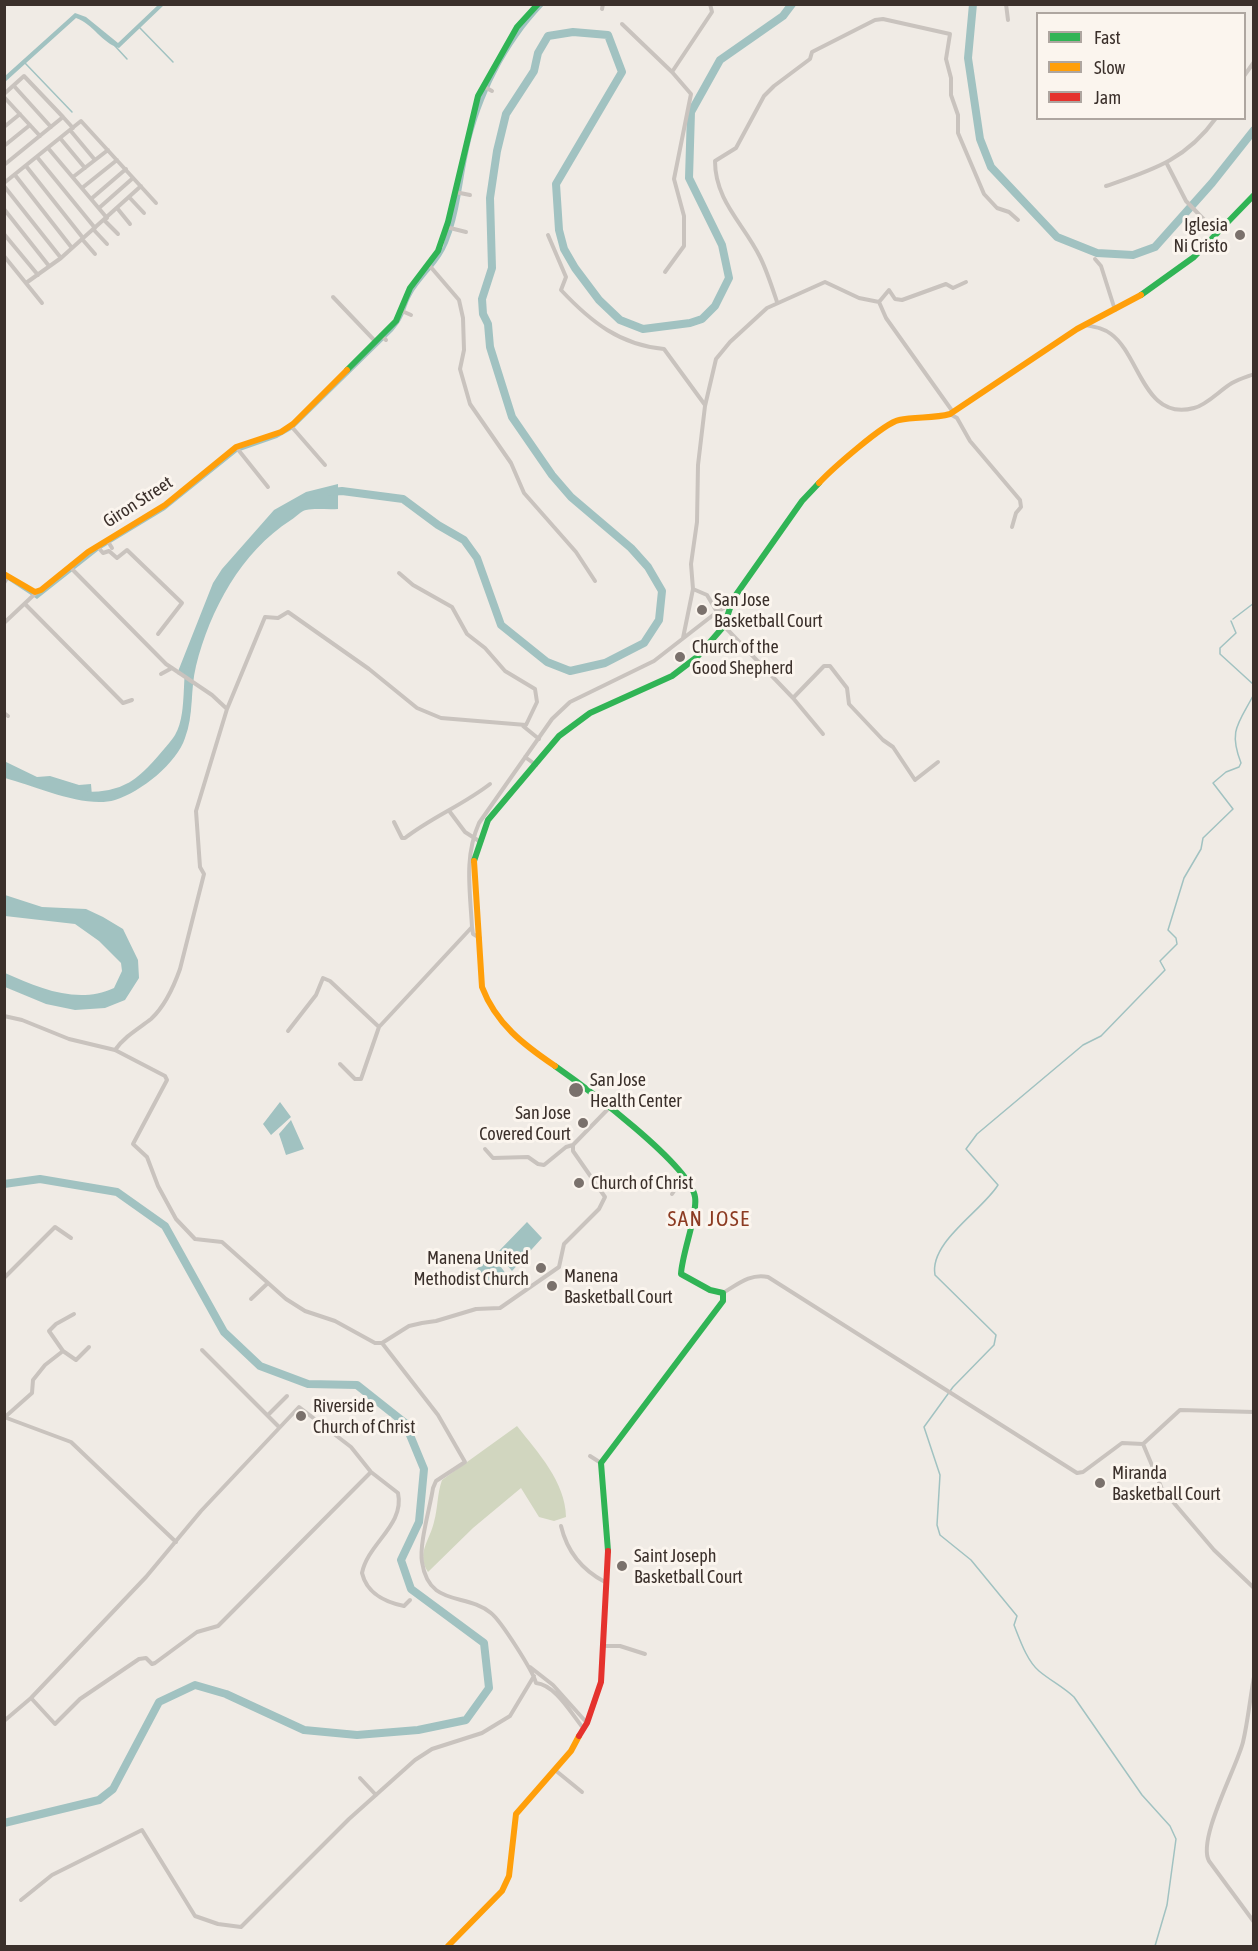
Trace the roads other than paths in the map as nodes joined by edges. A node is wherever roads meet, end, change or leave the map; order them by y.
1 (538, 4) edge
2 (710, 4) edge
3 (1006, 4) edge
4 (1008, 20) dead end
5 (622, 24) dead end
6 (505, 49) junction
7 (512, 52) dead end
8 (672, 72) junction
9 (14, 86) junction
10 (4, 96) edge
11 (10, 103) junction
12 (4, 107) edge
13 (20, 114) junction
14 (63, 117) junction
15 (1213, 120) edge
16 (30, 124) junction
17 (4, 127) edge
18 (51, 127) junction
19 (72, 129) junction
20 (40, 136) junction
21 (60, 138) junction
22 (467, 138) junction
23 (475, 140) dead end
24 (4, 146) edge
25 (48, 148) junction
26 (108, 150) junction
27 (37, 157) junction
28 (95, 160) junction
29 (117, 160) junction
30 (1167, 164) junction
31 (4, 165) edge
32 (26, 166) junction
33 (85, 168) junction
34 (126, 169) junction
35 (15, 175) junction
36 (73, 177) junction
37 (133, 178) junction
38 (4, 185) edge
39 (141, 186) junction
40 (1106, 186) dead end
41 (82, 188) junction
42 (457, 192) junction
43 (470, 195) dead end
44 (1254, 195) edge
45 (129, 198) junction
46 (91, 199) junction
47 (156, 203) dead end
48 (99, 208) junction
49 (117, 208) junction
50 (4, 209) edge
51 (144, 213) dead end
52 (105, 219) junction
53 (1018, 220) dead end
54 (130, 224) dead end
55 (450, 224) junction
56 (94, 229) junction
57 (466, 232) dead end
58 (4, 234) edge
59 (118, 234) dead end
60 (1218, 234) junction
61 (549, 235) dead end
62 (83, 239) junction
63 (107, 244) dead end
64 (72, 248) junction
65 (95, 254) dead end
66 (4, 256) edge
67 (62, 258) junction
68 (1095, 259) dead end
69 (50, 266) junction
70 (431, 266) junction
71 (665, 272) dead end
72 (38, 275) junction
73 (966, 282) dead end
74 (26, 283) junction
75 (333, 297) dead end
76 (777, 302) junction
77 (879, 302) junction
78 (42, 303) dead end
79 (1115, 310) junction
80 (1084, 325) junction
81 (375, 341) junction
82 (1254, 374) edge
83 (705, 406) junction
84 (952, 413) junction
85 (292, 427) junction
86 (234, 451) junction
87 (325, 465) dead end
88 (268, 487) dead end
89 (165, 505) junction
90 (169, 511) dead end
91 (1012, 527) dead end
92 (108, 541) junction
93 (98, 548) junction
94 (112, 548) dead end
95 (71, 569) junction
96 (399, 573) dead end
97 (6, 578) edge
98 (595, 581) dead end
99 (693, 589) junction
100 (35, 595) junction
101 (730, 604) junction
102 (26, 605) junction
103 (717, 612) junction
104 (4, 623) edge
105 (724, 626) junction
106 (158, 634) dead end
107 (683, 639) junction
108 (174, 670) junction
109 (161, 674) dead end
110 (793, 698) junction
111 (132, 700) dead end
112 (227, 709) junction
113 (522, 726) junction
114 (823, 734) dead end
115 (539, 739) junction
116 (525, 757) junction
117 (938, 762) dead end
118 (536, 765) junction
119 (490, 784) dead end
120 (450, 812) junction
121 (394, 822) dead end
122 (476, 839) junction
123 (472, 927) junction
124 (480, 938) junction
125 (4, 1016) edge
126 (379, 1027) junction
127 (288, 1030) dead end
128 (115, 1050) junction
129 (340, 1064) dead end
130 (609, 1108) junction
131 (573, 1144) junction
132 (485, 1149) dead end
133 (687, 1179) junction
134 (672, 1194) dead end
135 (71, 1238) dead end
136 (4, 1278) edge
137 (268, 1282) junction
138 (723, 1293) junction
139 (251, 1299) dead end
140 (74, 1314) dead end
141 (382, 1342) junction
142 (89, 1347) dead end
143 (202, 1350) dead end
144 (63, 1351) junction
145 (287, 1396) dead end
146 (1254, 1412) edge
147 (268, 1415) junction
148 (5, 1417) edge
149 (279, 1427) junction
150 (1143, 1444) junction
151 (590, 1456) dead end
152 (601, 1463) junction
153 (371, 1472) junction
154 (561, 1526) dead end
155 (176, 1542) junction
156 (605, 1582) junction
157 (1254, 1588) edge
158 (410, 1600) dead end
159 (605, 1646) junction
160 (645, 1654) dead end
161 (524, 1663) junction
162 (534, 1676) junction
163 (1254, 1677) edge
164 (30, 1698) junction
165 (4, 1720) edge
166 (585, 1726) junction
167 (555, 1770) junction
168 (360, 1778) dead end
169 (582, 1792) dead end
170 (376, 1795) junction
171 (21, 1900) dead end
172 (1254, 1922) edge
173 (448, 1947) edge

1 - 6 street, Giron Street
2 - 8 street
3 - 4 street
5 - 8 street
6 - 7 street
6 - 22 street, Giron Street
8 - 71 street
9 - 10 street
9 - 14 street
9 - 18 street
10 - 11 street
11 - 12 street
11 - 13 street
13 - 16 street
13 - 17 street
14 - 18 street
14 - 19 street
15 - 30 street
16 - 20 street
16 - 24 street
18 - 20 street
19 - 21 street
19 - 26 street
19 - 28 street
20 - 31 street
21 - 25 street
21 - 33 street
22 - 23 street
22 - 42 street, Giron Street
25 - 27 street
25 - 36 street
26 - 28 street
26 - 29 street
27 - 32 street
27 - 56 street
28 - 33 street
29 - 34 street
29 - 41 street
30 - 40 street
30 - 60 street
32 - 35 street
32 - 62 street
33 - 36 street
34 - 37 street
34 - 46 street
35 - 38 street
35 - 64 street
36 - 41 street
37 - 39 street
37 - 48 street
38 - 67 street
39 - 45 street
39 - 47 street
41 - 46 street
42 - 43 street
42 - 55 street, Giron Street
44 - 60 street
45 - 49 street
45 - 51 street
46 - 48 street
48 - 52 street
49 - 52 street
49 - 54 street
50 - 69 street
52 - 56 street
52 - 59 street
53 - 76 street
55 - 57 street
55 - 70 street, Giron Street
56 - 62 street
56 - 63 street
58 - 72 street
60 - 79 street
61 - 83 street
62 - 64 street
62 - 65 street
64 - 67 street
66 - 74 street
67 - 69 street
68 - 79 street
69 - 72 street
70 - 81 street, Giron Street
70 - 98 street
72 - 74 street
73 - 77 street
74 - 78 street
75 - 81 street
76 - 77 street
76 - 83 street
77 - 84 street
79 - 80 street
80 - 82 street
80 - 84 street
81 - 85 street, Giron Street
83 - 99 street
84 - 91 street
84 - 101 street
85 - 86 street, Giron Street
85 - 87 street
86 - 88 street
86 - 89 street, Giron Street
89 - 90 street
89 - 92 street, Giron Street
92 - 93 street, Giron Street
92 - 94 street
93 - 95 street, Giron Street
93 - 106 street
95 - 100 street, Giron Street
95 - 108 street
96 - 113 street
97 - 100 street
99 - 103 street
99 - 107 street
100 - 102 street
101 - 103 street
101 - 105 street
102 - 104 street
102 - 111 street
103 - 107 street
105 - 110 street
105 - 118 street
107 - 115 street
108 - 109 street
108 - 112 street
110 - 114 street
110 - 117 street
112 - 113 street
112 - 128 street
113 - 115 street
115 - 116 street
116 - 118 street
116 - 122 street
118 - 122 street
119 - 120 street
120 - 121 street
120 - 122 street
122 - 123 street
122 - 124 street
123 - 124 street
123 - 126 street
124 - 130 street
125 - 128 street
126 - 127 street
126 - 129 street
128 - 137 street
130 - 131 street
130 - 133 street
131 - 132 street
131 - 141 street
133 - 134 street
133 - 138 street
135 - 136 street
137 - 139 street
137 - 141 street
138 - 150 street
138 - 152 street
140 - 144 street
141 - 161 street
142 - 144 street
143 - 147 street
144 - 148 street
145 - 147 street
146 - 150 street
147 - 149 street
148 - 155 street
149 - 153 street
149 - 155 street
150 - 157 street
151 - 152 street
152 - 156 street
153 - 158 street
153 - 164 street
154 - 156 street
155 - 164 street
156 - 159 street
159 - 160 street
159 - 166 street
161 - 162 street
161 - 166 street
162 - 166 street
162 - 170 street
163 - 172 street
164 - 165 street
166 - 167 street
167 - 169 street
167 - 173 street
168 - 170 street
170 - 171 street

